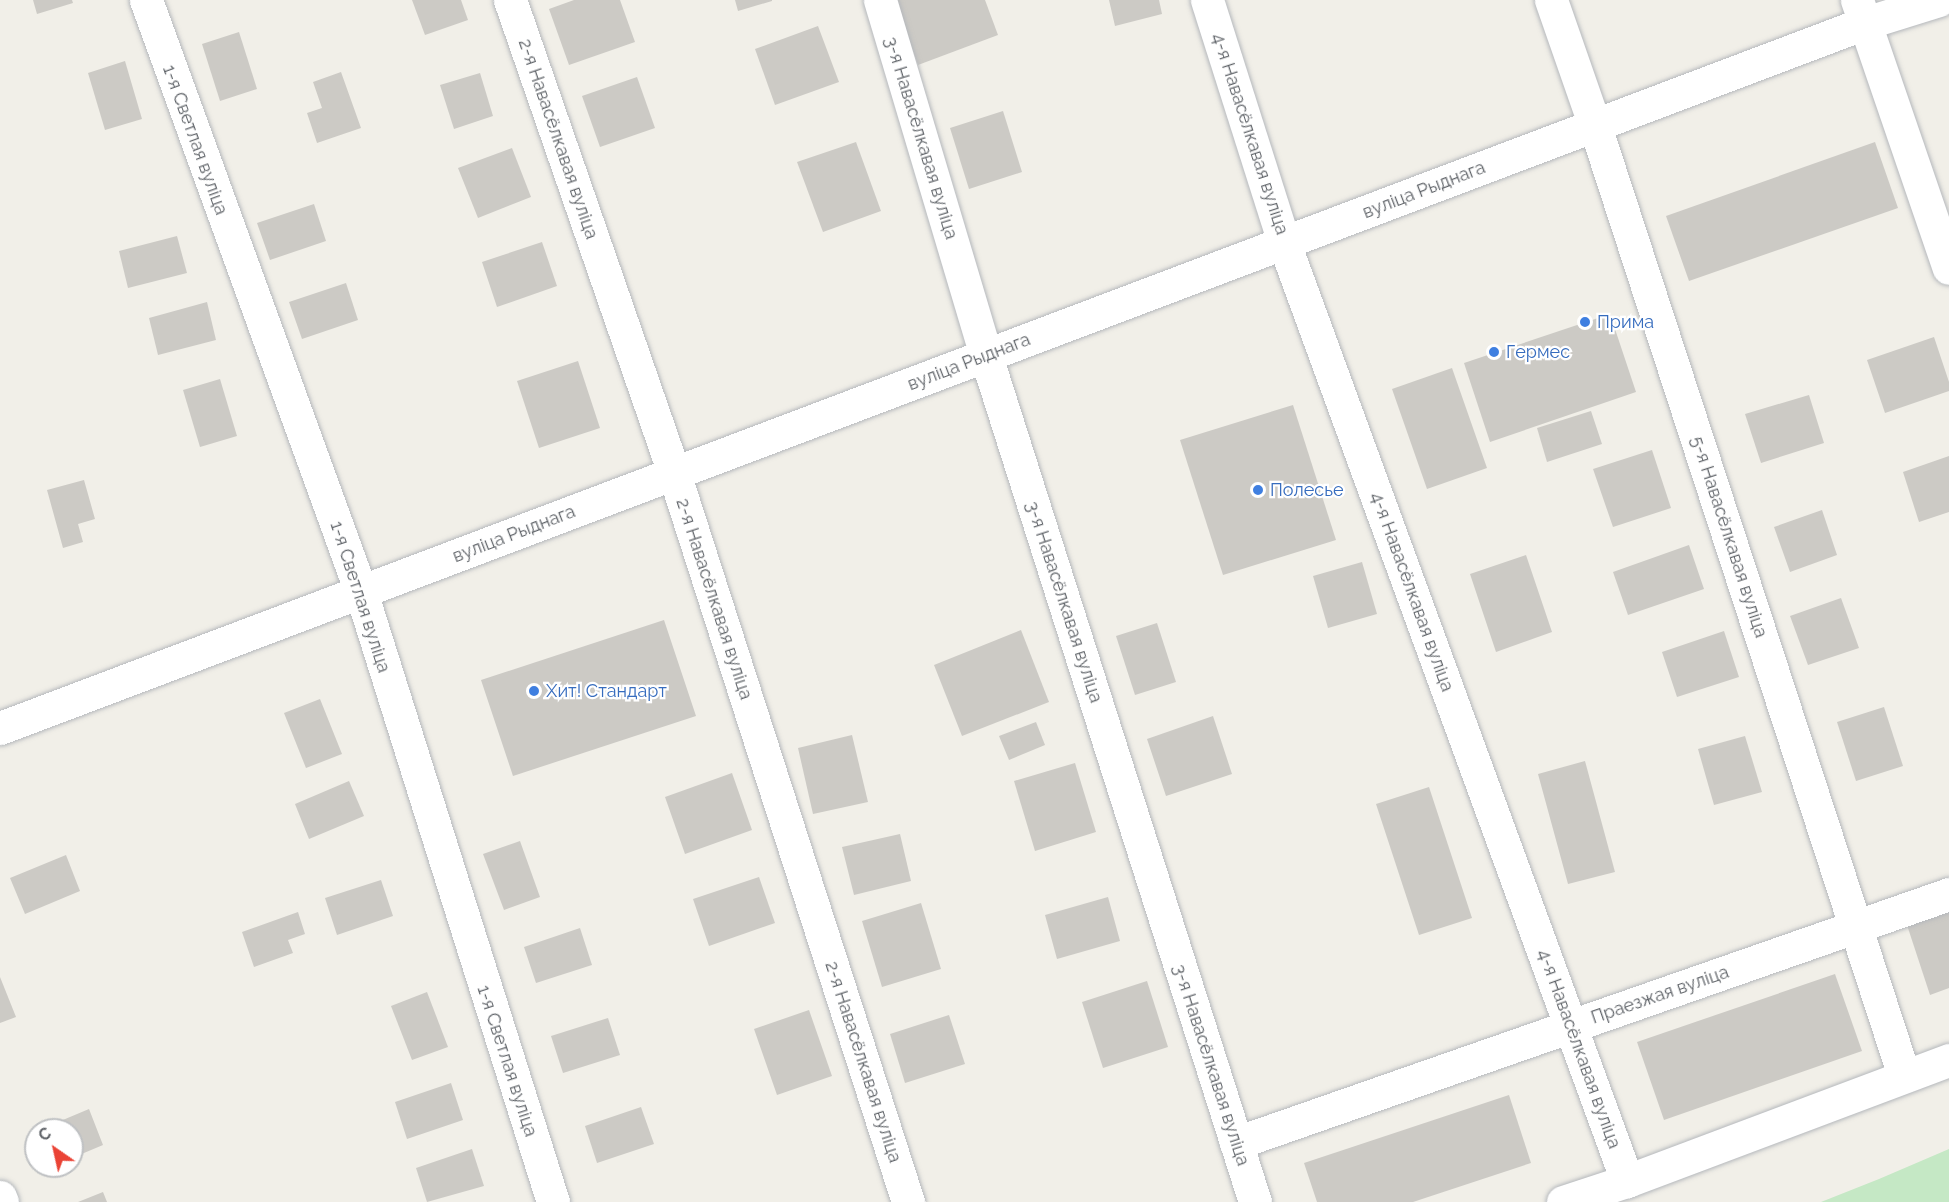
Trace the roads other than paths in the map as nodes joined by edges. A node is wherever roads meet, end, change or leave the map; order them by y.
1 (146, 0) edge
2 (510, 0) edge
3 (880, 0) edge
4 (1207, 0) edge
5 (1551, 0) edge
6 (1939, 0) edge
7 (1861, 12) edge
8 (1595, 126) junction
9 (1284, 243) junction
10 (1949, 268) edge
11 (986, 356) junction
12 (674, 473) junction
13 (361, 592) junction
14 (0, 728) edge
15 (1949, 894) edge
16 (1856, 927) junction
17 (1571, 1026) junction
18 (1949, 1060) edge
19 (1904, 1076) junction
20 (1236, 1143) junction
21 (1627, 1181) junction
22 (0, 1197) edge
23 (2, 1202) edge
24 (553, 1202) edge
25 (908, 1202) edge
26 (1255, 1202) edge
27 (1563, 1202) edge

1 - 13 street, 1-я Светлая вуліца
2 - 12 street, 2-я Навасёлкавая вуліца
3 - 11 street, 3-я Навасёлкавая вуліца
4 - 9 street, 4-я Навасёлкавая вуліца
5 - 8 street, 5-я Навасёлкавая вуліца
6 - 7 street, вуліца Рыднага
7 - 8 street, вуліца Рыднага
7 - 10 street
8 - 9 street, вуліца Рыднага
8 - 16 street, 5-я Навасёлкавая вуліца
9 - 11 street, вуліца Рыднага
9 - 17 street, 4-я Навасёлкавая вуліца
11 - 12 street, вуліца Рыднага
11 - 20 street, 3-я Навасёлкавая вуліца
12 - 13 street, вуліца Рыднага
12 - 25 street, 2-я Навасёлкавая вуліца
13 - 14 street, вуліца Рыднага
13 - 24 street, 1-я Светлая вуліца
15 - 16 street, Праезжая вуліца
16 - 17 street, Праезжая вуліца
16 - 19 street, 5-я Навасёлкавая вуліца
17 - 20 street, Праезжая вуліца
17 - 21 street, 4-я Навасёлкавая вуліца
18 - 19 street
19 - 21 street
20 - 26 street, 3-я Навасёлкавая вуліца
21 - 27 street
22 - 23 street

